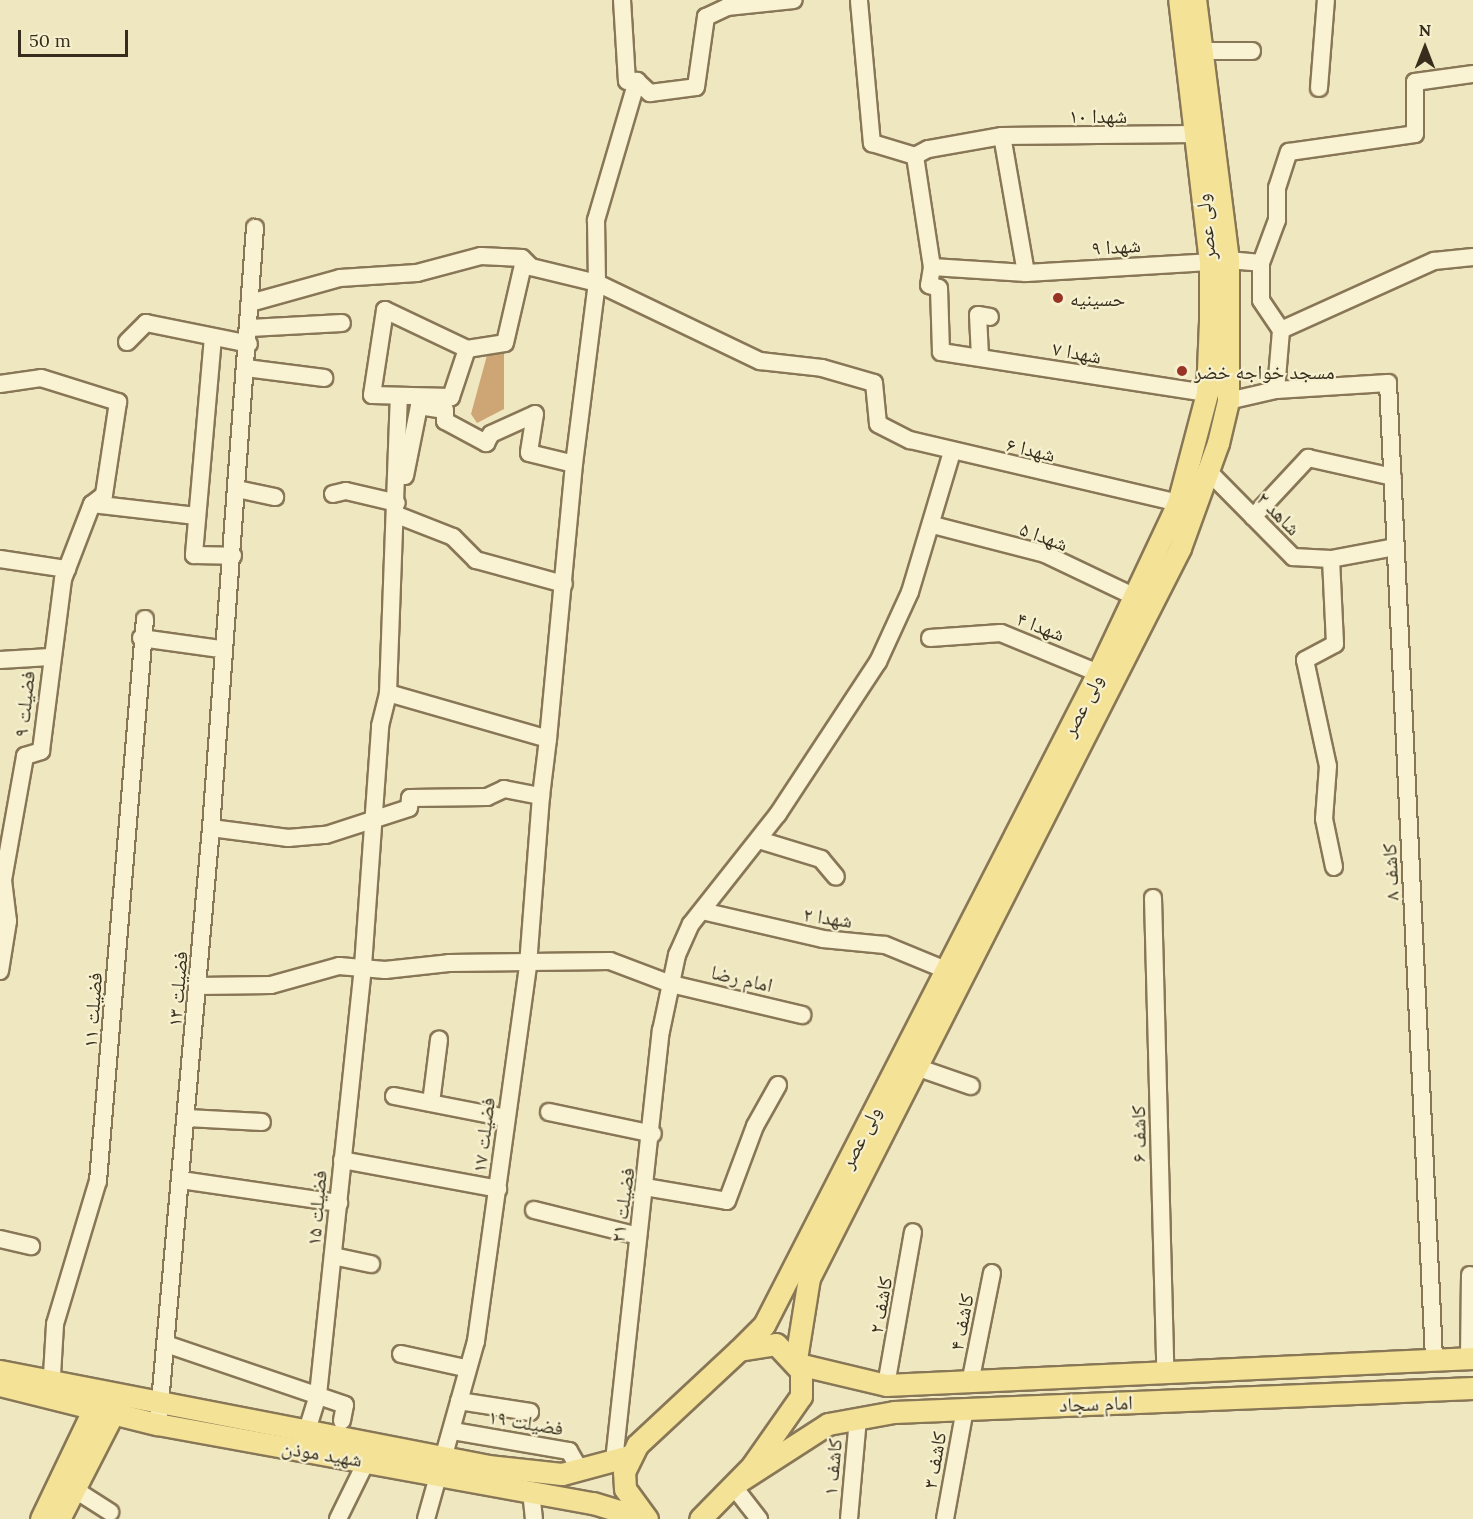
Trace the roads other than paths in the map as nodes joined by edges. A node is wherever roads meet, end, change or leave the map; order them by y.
1 (622, 0) edge
2 (794, 0) edge
3 (855, 0) edge
4 (1179, 0) edge
5 (1195, 0) edge
6 (1326, 0) edge
7 (1200, 51) junction
8 (1252, 51) dead end
9 (1473, 74) edge
10 (637, 81) junction
11 (1319, 88) dead end
12 (1202, 134) junction
13 (1002, 136) junction
14 (922, 152) junction
15 (255, 228) dead end
16 (1473, 256) edge
17 (524, 261) junction
18 (1219, 261) junction
19 (1261, 263) junction
20 (932, 267) junction
21 (1026, 273) junction
22 (597, 284) junction
23 (250, 303) junction
24 (990, 317) dead end
25 (342, 323) dead end
26 (1281, 330) junction
27 (249, 336) junction
28 (213, 337) junction
29 (127, 342) dead end
30 (467, 350) junction
31 (980, 357) junction
32 (246, 368) junction
33 (324, 378) dead end
34 (0, 384) edge
35 (1276, 390) junction
36 (1207, 393) junction
37 (399, 398) junction
38 (1228, 401) junction
39 (952, 452) junction
40 (574, 464) junction
41 (1209, 472) junction
42 (1393, 477) junction
43 (237, 489) junction
44 (333, 494) dead end
45 (275, 497) dead end
46 (1178, 503) junction
47 (92, 504) junction
48 (397, 513) junction
49 (196, 516) junction
50 (1254, 517) junction
51 (933, 525) junction
52 (1396, 547) junction
53 (233, 556) junction
54 (0, 559) edge
55 (1331, 559) junction
56 (67, 569) junction
57 (564, 584) junction
58 (1136, 597) junction
59 (145, 619) dead end
60 (141, 638) junction
61 (930, 638) dead end
62 (220, 649) junction
63 (50, 657) junction
64 (0, 660) edge
65 (1098, 673) junction
66 (388, 693) junction
67 (548, 739) junction
68 (541, 796) junction
69 (372, 816) junction
70 (211, 828) junction
71 (759, 840) junction
72 (1334, 867) dead end
73 (836, 877) dead end
74 (1153, 898) dead end
75 (702, 911) junction
76 (528, 965) junction
77 (363, 966) junction
78 (0, 971) edge
79 (954, 974) junction
80 (671, 984) junction
81 (198, 986) junction
82 (802, 1015) dead end
83 (439, 1040) dead end
84 (916, 1067) junction
85 (778, 1085) dead end
86 (971, 1086) dead end
87 (394, 1096) dead end
88 (431, 1103) junction
89 (549, 1112) dead end
90 (188, 1118) junction
91 (506, 1118) junction
92 (262, 1122) dead end
93 (653, 1134) junction
94 (342, 1160) junction
95 (182, 1180) junction
96 (645, 1187) junction
97 (498, 1189) junction
98 (339, 1203) junction
99 (534, 1210) dead end
100 (913, 1232) dead end
101 (638, 1236) junction
102 (0, 1239) edge
103 (31, 1246) dead end
104 (333, 1256) junction
105 (371, 1264) dead end
106 (992, 1273) dead end
107 (1470, 1275) dead end
108 (800, 1322) junction
109 (166, 1344) junction
110 (739, 1350) junction
111 (400, 1354) dead end
112 (1471, 1358) edge
113 (1434, 1360) junction
114 (797, 1361) junction
115 (465, 1368) junction
116 (1165, 1369) junction
117 (0, 1371) edge
118 (1104, 1373) junction
119 (831, 1374) junction
120 (971, 1378) junction
121 (0, 1385) edge
122 (886, 1385) junction
123 (1473, 1388) edge
124 (51, 1390) junction
125 (318, 1395) junction
126 (459, 1401) junction
127 (107, 1403) junction
128 (1106, 1403) junction
129 (965, 1409) junction
130 (530, 1412) dead end
131 (159, 1414) junction
132 (858, 1418) junction
133 (342, 1421) dead end
134 (453, 1431) junction
135 (303, 1442) junction
136 (371, 1453) junction
137 (622, 1459) junction
138 (443, 1467) junction
139 (580, 1470) junction
140 (736, 1485) junction
141 (74, 1489) junction
142 (531, 1491) junction
143 (595, 1511) edge
144 (110, 1512) dead end
145 (40, 1519) edge
146 (59, 1519) edge
147 (338, 1519) edge
148 (426, 1519) edge
149 (534, 1519) edge
150 (646, 1519) edge
151 (700, 1519) edge
152 (759, 1519) edge
153 (849, 1519) edge
154 (945, 1519) edge

1 - 10 street
2 - 10 street
3 - 14 street
4 - 12 main road, ولی عصر
5 - 7 main road, ولی عصر
6 - 11 street
7 - 8 street
7 - 12 main road, ولی عصر
9 - 19 street
10 - 22 street, فضیلت ۱۷
12 - 13 street, شهدا ۱۰
12 - 18 main road, ولی عصر
13 - 14 street, شهدا ۱۰
13 - 21 street
14 - 20 street
15 - 23 street, فضیلت ۱۳
16 - 26 street
17 - 22 street
17 - 23 street
17 - 30 street
18 - 19 street, شهدا ۹
18 - 21 street, شهدا ۹
18 - 36 main road, ولی عصر
18 - 38 main road, ولی عصر
19 - 26 street
20 - 21 street, شهدا ۹
20 - 31 street, شهدا ۷
22 - 39 street, شهدا ۶
22 - 40 street, فضیلت ۱۷
23 - 27 street, فضیلت ۱۳
24 - 31 street
25 - 27 street
26 - 35 street
27 - 28 street
27 - 32 street, فضیلت ۱۳
28 - 29 street
28 - 49 street
30 - 37 street
30 - 37 street
31 - 36 street, شهدا ۷
32 - 33 street
32 - 43 street, فضیلت ۱۳
34 - 47 street, فضیلت ۹
35 - 38 street
35 - 42 street, کاشف ۸
36 - 46 main road, ولی عصر
37 - 48 street
38 - 41 main road, ولی عصر
39 - 46 street, شهدا ۶
39 - 51 street, فضیلت ۲۱
40 - 48 street
40 - 57 street, فضیلت ۱۷
41 - 50 street, شاهد ۲
41 - 79 main road, ولی عصر
42 - 50 street
42 - 52 street, کاشف ۸
43 - 45 street
43 - 53 street, فضیلت ۱۳
44 - 48 street
46 - 58 main road, ولی عصر
47 - 49 street
47 - 56 street, فضیلت ۹
48 - 57 street
48 - 66 street, فضیلت ۱۵
49 - 53 street
50 - 55 street, شاهد ۲
51 - 58 street, شهدا ۵
51 - 71 street, فضیلت ۲۱
52 - 55 street, شاهد ۲
52 - 113 street, کاشف ۸
53 - 62 street, فضیلت ۱۳
54 - 56 street
55 - 72 street
56 - 63 street, فضیلت ۹
57 - 67 street, فضیلت ۱۷
58 - 65 main road, ولی عصر
59 - 60 street, فضیلت ۱۱
60 - 62 street
60 - 124 street, فضیلت ۱۱
61 - 65 street, شهدا ۴
62 - 70 street, فضیلت ۱۳
63 - 64 street
63 - 78 street, فضیلت ۹
65 - 79 main road, ولی عصر
66 - 67 street
66 - 69 street, فضیلت ۱۵
67 - 68 street, فضیلت ۱۷
68 - 69 street
68 - 76 street, فضیلت ۱۷
69 - 70 street
69 - 77 street, فضیلت ۱۵
70 - 81 street, فضیلت ۱۳
71 - 73 street
71 - 75 street, فضیلت ۲۱
74 - 116 street, کاشف ۶
75 - 79 street, شهدا ۲
75 - 80 street, فضیلت ۲۱
76 - 77 street, امام رضا
76 - 80 street, امام رضا
76 - 91 street, فضیلت ۱۷
77 - 81 street, امام رضا
77 - 94 street, فضیلت ۱۵
79 - 84 main road, ولی عصر
79 - 110 main road, ولی عصر
80 - 82 street, امام رضا
80 - 93 street, فضیلت ۲۱
81 - 90 street, فضیلت ۱۳
83 - 88 street
84 - 86 street
84 - 108 main road, ولی عصر
85 - 96 street
87 - 88 street
88 - 91 street
89 - 93 street
90 - 92 street
90 - 95 street, فضیلت ۱۳
91 - 97 street, فضیلت ۱۷
93 - 96 street, فضیلت ۲۱
94 - 97 street
94 - 98 street, فضیلت ۱۵
95 - 98 street
95 - 109 street, فضیلت ۱۳
96 - 101 street, فضیلت ۲۱
97 - 115 street, فضیلت ۱۷
98 - 104 street, فضیلت ۱۵
99 - 101 street
100 - 122 street, کاشف ۲
101 - 137 street, فضیلت ۲۱
102 - 103 street
104 - 105 street
104 - 125 street, فضیلت ۱۵
106 - 120 street, کاشف ۴
107 - 112 street
108 - 114 main road, ولی عصر
108 - 119 main road
109 - 125 street
109 - 131 street, فضیلت ۱۳
110 - 114 main road, امام سجاد
110 - 137 main road, ولی عصر
111 - 115 street
112 - 113 main road, امام سجاد
113 - 116 main road, امام سجاد
114 - 119 main road, امام سجاد
114 - 140 main road, ولی عصر
115 - 126 street, فضیلت ۱۷
116 - 118 main road, امام سجاد
117 - 124 main road, شهید موذن
118 - 120 main road, امام سجاد
118 - 128 main road
119 - 122 main road, امام سجاد
120 - 122 main road, امام سجاد
121 - 124 main road, شهید موذن
123 - 128 main road, امام سجاد
124 - 127 main road, شهید موذن
125 - 133 street
125 - 135 street, فضیلت ۱۵
126 - 130 street
126 - 134 street, فضیلت ۱۷
127 - 131 main road, شهید موذن
127 - 141 main road
127 - 145 main road
128 - 129 main road, امام سجاد
129 - 132 main road, امام سجاد
129 - 154 street, کاشف ۳
131 - 135 main road, شهید موذن
132 - 140 main road, امام سجاد
132 - 153 street, کاشف ۱
134 - 138 street, فضیلت ۱۷
134 - 139 street, فضیلت ۱۹
135 - 136 main road, شهید موذن
136 - 138 main road, شهید موذن
136 - 147 street
137 - 139 main road, شهید موذن
137 - 150 main road
138 - 139 main road, شهید موذن
138 - 142 main road, شهید موذن
138 - 148 street, فضیلت ۱۷
140 - 151 main road
140 - 152 street
141 - 144 street
141 - 146 main road
142 - 143 main road, شهید موذن
142 - 149 street
143 - 150 main road, شهید موذن

